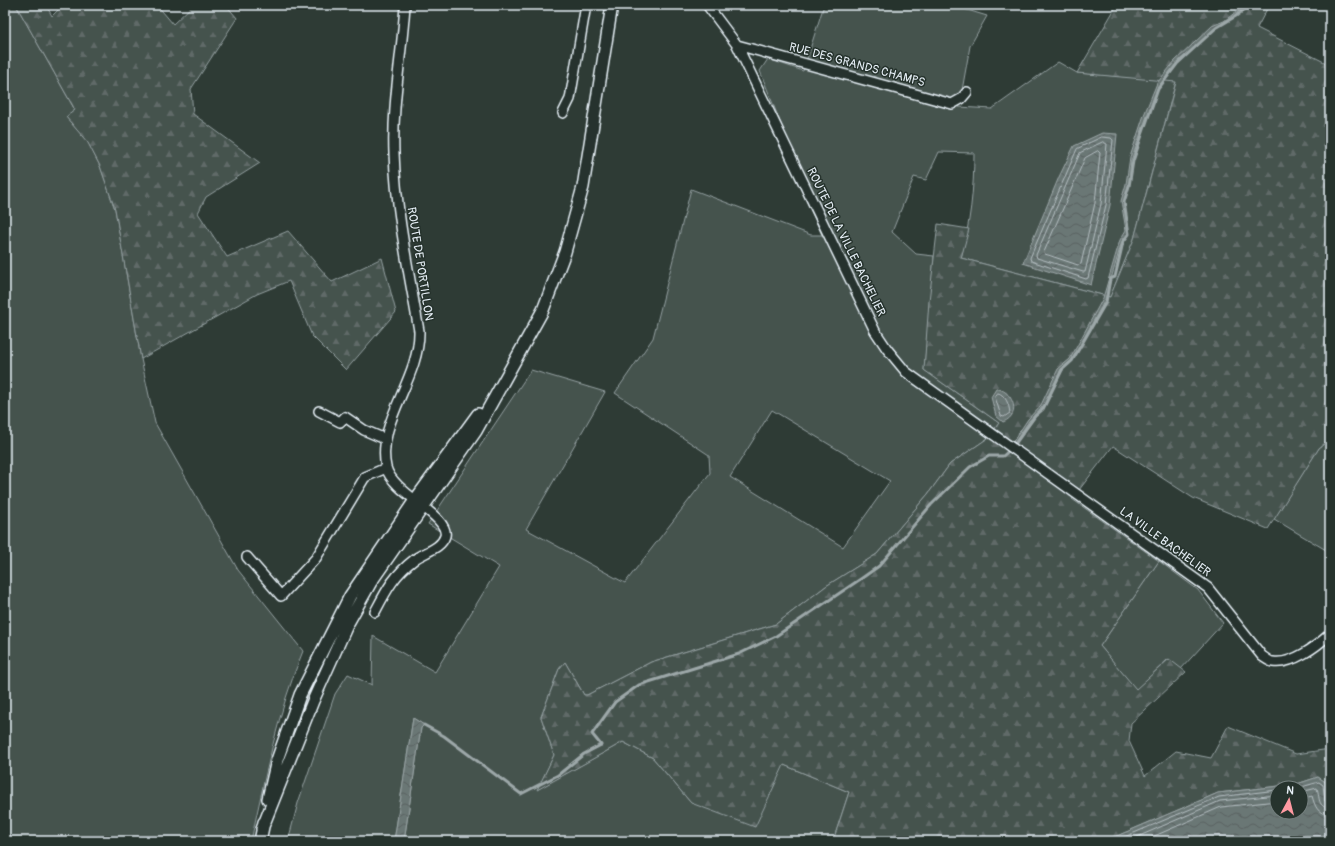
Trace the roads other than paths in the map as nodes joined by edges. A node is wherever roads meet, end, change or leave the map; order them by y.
1 (405, 5) edge
2 (586, 5) edge
3 (612, 5) edge
4 (707, 5) edge
5 (737, 45) junction
6 (967, 92) dead end
7 (563, 113) dead end
8 (319, 411) dead end
9 (385, 439) junction
10 (1012, 448) joint
11 (386, 468) junction
12 (419, 503) junction
13 (247, 557) dead end
14 (375, 612) dead end
15 (1330, 634) edge
16 (262, 829) junction
17 (260, 841) edge

1 - 9 street, ROUTE DE PORTILLON
2 - 7 street
3 - 12 street
4 - 5 street, ROUTE DE LA VILLE BACHELIER
5 - 6 street, RUE DES GRANDS CHAMPS
5 - 10 street, ROUTE DE LA VILLE BACHELIER
8 - 9 street
9 - 11 street, ROUTE DE PORTILLON
10 - 15 street, LA VILLE BACHELIER
11 - 12 street, ROUTE DE PORTILLON
11 - 13 street
12 - 14 street, ROUTE DE PORTILLON
12 - 16 street
12 - 16 street
16 - 17 street

